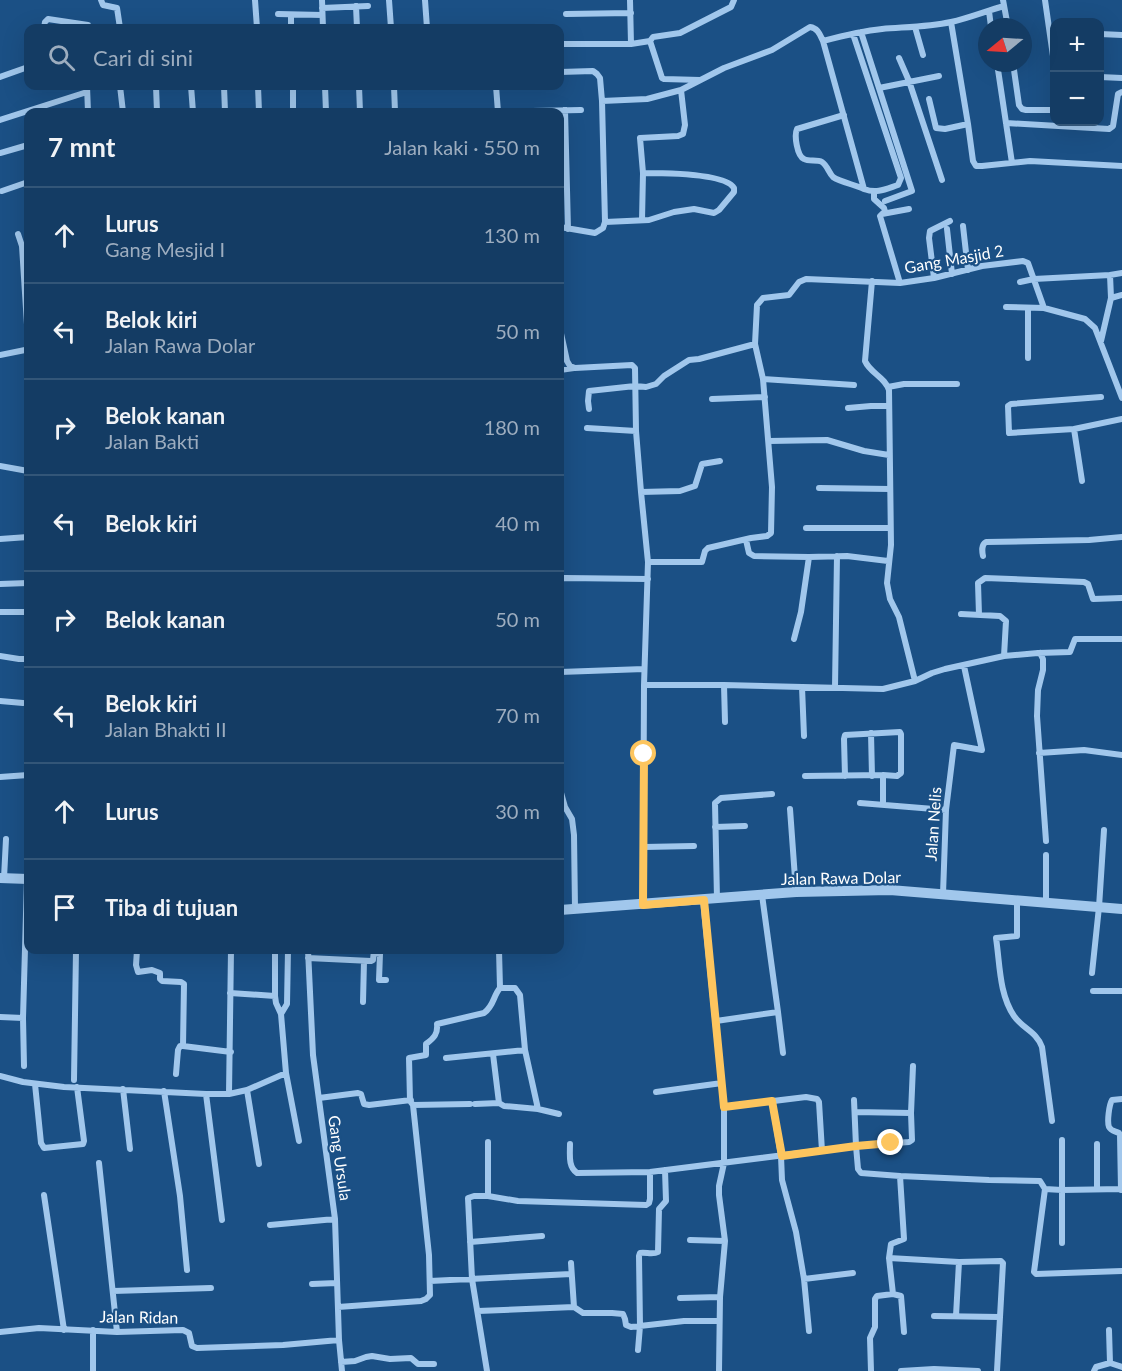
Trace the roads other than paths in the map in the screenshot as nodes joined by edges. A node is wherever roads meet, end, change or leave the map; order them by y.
1 (101, 0) edge
2 (255, 0) edge
3 (322, 0) edge
4 (389, 0) edge
5 (425, 0) edge
6 (630, 0) edge
7 (734, 0) edge
8 (1045, 0) edge
9 (1003, 3) edge
10 (356, 6) junction
11 (368, 6) dead end
12 (322, 8) junction
13 (989, 10) junction
14 (631, 13) junction
15 (278, 14) dead end
16 (566, 14) dead end
17 (291, 15) junction
18 (322, 15) junction
19 (990, 18) edge
20 (1006, 18) edge
21 (951, 22) junction
22 (1050, 23) edge
23 (45, 24) edge
24 (81, 24) edge
25 (119, 24) edge
26 (257, 24) edge
27 (291, 24) edge
28 (323, 24) edge
29 (357, 24) edge
30 (391, 24) edge
31 (427, 24) edge
32 (915, 27) junction
33 (861, 32) junction
34 (853, 34) junction
35 (1104, 34) edge
36 (820, 35) junction
37 (1122, 35) edge
38 (650, 41) junction
39 (564, 44) edge
40 (631, 44) junction
41 (923, 55) dead end
42 (899, 58) dead end
43 (24, 68) edge
44 (564, 72) edge
45 (998, 72) edge
46 (1014, 72) edge
47 (939, 76) dead end
48 (0, 77) edge
49 (1104, 77) edge
50 (1122, 78) edge
51 (702, 80) junction
52 (909, 81) junction
53 (879, 88) junction
54 (84, 90) edge
55 (87, 90) edge
56 (120, 90) edge
57 (156, 90) edge
58 (191, 90) edge
59 (224, 90) edge
60 (258, 90) edge
61 (293, 90) edge
62 (325, 90) edge
63 (359, 90) edge
64 (394, 90) edge
65 (496, 90) edge
66 (681, 90) junction
67 (1122, 92) edge
68 (929, 99) dead end
69 (602, 100) junction
70 (34, 108) edge
71 (88, 108) edge
72 (123, 108) edge
73 (157, 108) edge
74 (193, 108) edge
75 (225, 108) edge
76 (259, 108) edge
77 (293, 108) edge
78 (326, 108) edge
79 (360, 108) edge
80 (395, 108) edge
81 (498, 108) edge
82 (565, 110) joint
83 (581, 110) dead end
84 (1050, 110) edge
85 (24, 111) edge
86 (844, 115) junction
87 (0, 120) edge
88 (1006, 123) junction
89 (968, 124) junction
90 (640, 138) junction
91 (630, 139) dead end
92 (24, 146) edge
93 (0, 153) edge
94 (1012, 163) junction
95 (1122, 166) edge
96 (643, 172) junction
97 (942, 180) dead end
98 (24, 183) edge
99 (864, 189) junction
100 (2, 191) dead end
101 (874, 192) junction
102 (885, 201) dead end
103 (909, 209) dead end
104 (885, 212) junction
105 (642, 220) junction
106 (950, 221) dead end
107 (605, 222) junction
108 (963, 226) dead end
109 (564, 228) edge
110 (568, 229) junction
111 (947, 229) dead end
112 (18, 234) dead end
113 (24, 256) edge
114 (968, 270) junction
115 (1122, 273) edge
116 (952, 274) junction
117 (1110, 274) junction
118 (934, 278) junction
119 (1034, 279) junction
120 (872, 281) junction
121 (1020, 282) dead end
122 (900, 283) junction
123 (1122, 295) edge
124 (1111, 298) junction
125 (1006, 308) dead end
126 (1028, 308) junction
127 (1044, 308) junction
128 (1101, 341) junction
129 (755, 344) junction
130 (564, 349) edge
131 (24, 350) edge
132 (0, 355) edge
133 (1028, 358) dead end
134 (574, 368) junction
135 (564, 369) edge
136 (763, 379) junction
137 (957, 384) dead end
138 (854, 385) dead end
139 (636, 386) junction
140 (888, 387) junction
141 (765, 397) junction
142 (1101, 397) dead end
143 (1122, 398) edge
144 (712, 399) dead end
145 (889, 406) junction
146 (848, 408) dead end
147 (589, 409) dead end
148 (1122, 419) edge
149 (587, 428) dead end
150 (1074, 429) junction
151 (636, 432) junction
152 (769, 441) junction
153 (889, 455) junction
154 (720, 461) dead end
155 (0, 466) edge
156 (24, 470) edge
157 (1082, 481) dead end
158 (819, 488) dead end
159 (890, 489) junction
160 (641, 492) junction
161 (806, 528) dead end
162 (890, 528) junction
163 (24, 537) edge
164 (1122, 537) edge
165 (0, 539) edge
166 (746, 540) junction
167 (837, 556) junction
168 (983, 556) dead end
169 (809, 557) junction
170 (888, 561) junction
171 (648, 562) junction
172 (564, 579) edge
173 (648, 579) junction
174 (0, 584) edge
175 (24, 584) edge
176 (1122, 598) edge
177 (0, 612) edge
178 (24, 612) edge
179 (962, 614) dead end
180 (979, 615) junction
181 (794, 639) dead end
182 (1122, 639) edge
183 (1040, 653) junction
184 (0, 656) edge
185 (1004, 656) junction
186 (24, 659) edge
187 (964, 666) junction
188 (644, 669) junction
189 (564, 672) edge
190 (915, 681) junction
191 (644, 685) junction
192 (724, 685) junction
193 (802, 687) junction
194 (835, 687) junction
195 (0, 701) edge
196 (23, 703) dead end
197 (726, 722) dead end
198 (871, 733) junction
199 (804, 736) dead end
200 (1039, 753) junction
201 (1122, 755) edge
202 (24, 775) edge
203 (883, 775) junction
204 (845, 776) junction
205 (872, 776) junction
206 (0, 777) edge
207 (806, 777) dead end
208 (772, 794) dead end
209 (564, 803) edge
210 (860, 803) dead end
211 (883, 805) junction
212 (790, 809) dead end
213 (946, 810) junction
214 (745, 826) dead end
215 (715, 827) junction
216 (1104, 830) dead end
217 (6, 839) dead end
218 (1046, 841) dead end
219 (694, 846) dead end
220 (644, 847) junction
221 (1046, 855) dead end
222 (2, 878) edge
223 (24, 879) edge
224 (796, 892) junction
225 (942, 894) junction
226 (762, 895) junction
227 (717, 898) junction
228 (704, 900) junction
229 (1017, 900) junction
230 (1046, 903) junction
231 (643, 905) junction
232 (1099, 907) junction
233 (1122, 909) edge
234 (564, 910) edge
235 (574, 910) junction
236 (25, 954) edge
237 (76, 954) edge
238 (137, 954) edge
239 (231, 954) edge
240 (274, 954) edge
241 (288, 954) edge
242 (308, 954) edge
243 (374, 954) edge
244 (380, 954) edge
245 (499, 954) edge
246 (308, 958) junction
247 (364, 961) junction
248 (1092, 973) dead end
249 (386, 980) dead end
250 (500, 988) junction
251 (1093, 991) dead end
252 (1122, 991) edge
253 (230, 993) junction
254 (275, 996) junction
255 (363, 1002) dead end
256 (778, 1012) junction
257 (281, 1014) junction
258 (0, 1017) edge
259 (23, 1017) junction
260 (716, 1021) junction
261 (183, 1046) junction
262 (525, 1050) junction
263 (231, 1052) junction
264 (493, 1053) junction
265 (783, 1053) dead end
266 (446, 1058) dead end
267 (24, 1066) dead end
268 (913, 1066) dead end
269 (286, 1073) junction
270 (176, 1074) dead end
271 (0, 1076) edge
272 (74, 1080) dead end
273 (722, 1083) junction
274 (35, 1084) junction
275 (77, 1087) junction
276 (123, 1089) junction
277 (247, 1090) junction
278 (164, 1091) junction
279 (656, 1092) dead end
280 (206, 1094) junction
281 (230, 1094) junction
282 (319, 1098) junction
283 (1122, 1099) edge
284 (854, 1100) dead end
285 (772, 1101) junction
286 (412, 1102) junction
287 (499, 1103) junction
288 (724, 1107) junction
289 (538, 1109) junction
290 (855, 1112) junction
291 (911, 1113) junction
292 (559, 1114) dead end
293 (1052, 1121) dead end
294 (299, 1140) dead end
295 (1062, 1140) dead end
296 (488, 1142) dead end
297 (570, 1144) dead end
298 (1097, 1144) dead end
299 (856, 1146) junction
300 (130, 1149) dead end
301 (822, 1151) junction
302 (782, 1156) junction
303 (99, 1163) dead end
304 (724, 1163) junction
305 (259, 1164) dead end
306 (664, 1170) junction
307 (650, 1172) junction
308 (900, 1176) junction
309 (1045, 1189) junction
310 (1097, 1189) junction
311 (1062, 1190) junction
312 (1122, 1190) edge
313 (44, 1195) dead end
314 (488, 1196) junction
315 (334, 1219) junction
316 (222, 1220) dead end
317 (270, 1225) dead end
318 (542, 1236) dead end
319 (690, 1240) dead end
320 (725, 1240) junction
321 (470, 1242) junction
322 (1062, 1243) dead end
323 (889, 1258) junction
324 (959, 1262) junction
325 (571, 1263) dead end
326 (187, 1270) dead end
327 (1122, 1271) edge
328 (853, 1273) dead end
329 (571, 1274) junction
330 (472, 1279) junction
331 (804, 1279) junction
332 (430, 1281) junction
333 (337, 1283) junction
334 (312, 1284) dead end
335 (211, 1288) dead end
336 (113, 1291) junction
337 (892, 1294) junction
338 (720, 1297) junction
339 (680, 1298) dead end
340 (338, 1307) junction
341 (574, 1307) junction
342 (478, 1311) junction
343 (934, 1316) dead end
344 (956, 1316) junction
345 (999, 1317) junction
346 (719, 1321) junction
347 (640, 1326) junction
348 (64, 1330) junction
349 (93, 1330) junction
350 (1109, 1330) dead end
351 (809, 1331) dead end
352 (0, 1332) edge
353 (117, 1332) junction
354 (904, 1332) dead end
355 (339, 1340) junction
356 (638, 1350) dead end
357 (341, 1362) junction
358 (434, 1364) dead end
359 (1110, 1364) junction
360 (1122, 1367) edge
361 (93, 1371) edge
362 (342, 1371) edge
363 (487, 1371) edge
364 (719, 1371) edge
365 (871, 1371) edge
366 (901, 1371) edge
367 (977, 1371) edge
368 (996, 1371) edge
369 (1094, 1371) edge

1 - 25 street
2 - 26 street
3 - 12 street
4 - 30 street
5 - 31 street
6 - 14 street
7 - 38 street
8 - 22 street
9 - 13 street
9 - 20 street
10 - 11 street
10 - 12 street
10 - 29 street
12 - 18 street
13 - 19 street
13 - 21 street
14 - 16 street
14 - 40 street
15 - 17 street
17 - 18 street
17 - 27 street
18 - 28 street
21 - 32 street
21 - 89 street
23 - 24 street
32 - 33 street
32 - 41 street
33 - 34 street
33 - 53 street
34 - 36 street
34 - 101 street
35 - 37 street
36 - 51 street
36 - 86 street
38 - 40 street
38 - 51 street
39 - 40 street
42 - 52 street
43 - 48 street
44 - 69 street
45 - 88 street
46 - 84 street
47 - 52 street
49 - 50 street
51 - 66 street
52 - 53 street
52 - 97 street
53 - 102 street
54 - 70 street
55 - 71 street
56 - 72 street
57 - 73 street
58 - 74 street
59 - 75 street
60 - 76 street
61 - 77 street
62 - 78 street
63 - 79 street
64 - 80 street
65 - 81 street
66 - 69 street
66 - 90 street
67 - 88 street
68 - 89 street
69 - 107 street
82 - 83 street
82 - 110 street
85 - 87 street
86 - 99 street
86 - 99 street
88 - 94 street
89 - 94 street
90 - 91 street
90 - 96 street
92 - 93 street
94 - 95 street
96 - 105 street
96 - 105 street
98 - 100 street
99 - 101 street
101 - 104 street
103 - 104 street
104 - 122 street
105 - 107 street
106 - 118 street
107 - 110 street
108 - 114 street
109 - 110 street
111 - 116 street
112 - 113 street
114 - 116 street, Gang Masjid 2
114 - 119 street, Gang Masjid 2
115 - 117 street
116 - 118 street, Gang Masjid 2
117 - 119 street
117 - 124 street
118 - 122 street, Gang Masjid 2
119 - 121 street
119 - 127 street, Gang Masjid 2
120 - 122 street, Gang Masjid 2
120 - 129 street, Gang Masjid 2
120 - 140 street
123 - 124 street
124 - 128 street
125 - 126 street
126 - 127 street
126 - 133 street
127 - 128 street
128 - 143 street
129 - 136 street, Gang Masjid 2
129 - 139 street
130 - 134 street
131 - 132 street
134 - 135 street
134 - 139 street
136 - 138 street
136 - 141 street, Gang Masjid 2
137 - 140 street
139 - 147 street
139 - 151 street
140 - 145 street
141 - 144 street
141 - 152 street, Gang Masjid 2
142 - 150 street
145 - 146 street
145 - 153 street
148 - 150 street
149 - 151 street
150 - 157 street
151 - 160 street
152 - 153 street
152 - 166 street, Gang Masjid 2
153 - 159 street
154 - 160 street
155 - 156 street
158 - 159 street
159 - 162 street
160 - 171 street
161 - 162 street
162 - 170 street
163 - 165 street
164 - 168 street
166 - 169 street
166 - 171 street
167 - 169 street
167 - 170 street
167 - 194 street
169 - 181 street
170 - 190 street
171 - 173 street
172 - 173 street
173 - 188 street
174 - 175 street
176 - 180 street
177 - 178 street
179 - 180 street
180 - 185 street
182 - 183 street
183 - 185 street
183 - 200 street
184 - 186 street
185 - 187 street
187 - 190 street
187 - 213 street, Jalan Nelis
188 - 189 street
188 - 191 street
190 - 194 street
191 - 192 street
191 - 220 street
192 - 193 street
192 - 197 street
193 - 194 street
193 - 199 street
195 - 196 street
198 - 203 street
198 - 204 street
198 - 205 street
200 - 201 street
200 - 218 street
202 - 206 street
203 - 205 street
203 - 211 street
204 - 205 street
204 - 207 street
208 - 215 street
209 - 235 street
210 - 211 street
211 - 213 street
212 - 224 street
213 - 225 street, Jalan Nelis
214 - 215 street
215 - 227 street
216 - 232 street
217 - 222 street
219 - 220 street
220 - 231 street
221 - 230 street
222 - 223 street
224 - 225 street, Jalan Rawa Dolar
224 - 226 street, Jalan Rawa Dolar
225 - 229 street, Jalan Rawa Dolar
226 - 227 street, Jalan Rawa Dolar
226 - 256 street
227 - 228 street, Jalan Rawa Dolar
228 - 231 street, Jalan Rawa Dolar
228 - 260 street
229 - 230 street, Jalan Rawa Dolar
229 - 293 street
230 - 232 street, Jalan Rawa Dolar
231 - 235 street, Jalan Rawa Dolar
232 - 233 street, Jalan Rawa Dolar
232 - 248 street
234 - 235 street, Jalan Rawa Dolar
236 - 259 street
237 - 272 street
238 - 261 street
239 - 253 street
240 - 254 street
241 - 257 street
242 - 246 street, Gang Ursula
243 - 247 street
244 - 249 street
245 - 250 street
246 - 247 street
246 - 282 street, Gang Ursula
247 - 255 street
250 - 262 street
250 - 286 street
251 - 252 street
253 - 254 street
253 - 263 street
254 - 257 street
256 - 260 street
256 - 265 street
257 - 269 street
258 - 259 street
259 - 267 street
260 - 273 street
261 - 263 street
261 - 270 street
262 - 264 street
262 - 289 street
263 - 281 street
264 - 266 street
264 - 287 street
268 - 291 street
269 - 277 street
269 - 294 street
271 - 274 street
273 - 279 street
273 - 288 street
274 - 275 street
274 - 275 street
275 - 276 street
276 - 278 street
276 - 300 street
277 - 281 street
277 - 305 street
278 - 280 street
278 - 326 street
280 - 281 street
280 - 316 street
282 - 286 street
282 - 315 street, Gang Ursula
283 - 312 street
284 - 290 street
285 - 288 street
285 - 301 street
285 - 302 street
286 - 287 street
286 - 332 street
287 - 289 street
288 - 304 street
289 - 292 street
290 - 291 street
290 - 299 street
291 - 299 street
295 - 311 street
296 - 314 street
297 - 307 street
298 - 310 street
299 - 301 street
299 - 308 street
301 - 302 street
302 - 304 street
302 - 331 street
303 - 336 street
304 - 306 street
304 - 320 street
306 - 307 street
306 - 347 street
307 - 314 street
308 - 309 street
308 - 323 street
309 - 311 street
309 - 327 street
310 - 311 street
310 - 312 street
311 - 322 street
313 - 348 street
314 - 321 street
315 - 317 street
315 - 333 street, Gang Ursula
318 - 321 street
319 - 320 street
320 - 338 street
321 - 330 street
323 - 324 street
323 - 337 street
324 - 344 street
324 - 345 street
325 - 329 street
328 - 331 street
329 - 330 street
329 - 341 street
330 - 332 street
330 - 342 street
331 - 351 street
332 - 340 street
333 - 334 street
333 - 340 street, Gang Ursula
335 - 336 street
336 - 353 street
337 - 354 street
337 - 365 street
338 - 339 street
338 - 346 street
340 - 355 street, Gang Ursula
341 - 342 street
341 - 347 street
342 - 363 street
343 - 344 street
344 - 345 street
345 - 368 street
346 - 347 street
346 - 364 street
347 - 356 street
348 - 349 street, Jalan Ridan
348 - 352 street, Jalan Ridan
349 - 353 street, Jalan Ridan
349 - 361 street
350 - 359 street
353 - 355 street, Jalan Ridan
355 - 357 street, Gang Ursula
357 - 358 street
357 - 362 street, Gang Ursula
359 - 360 street
359 - 369 street
366 - 367 street

